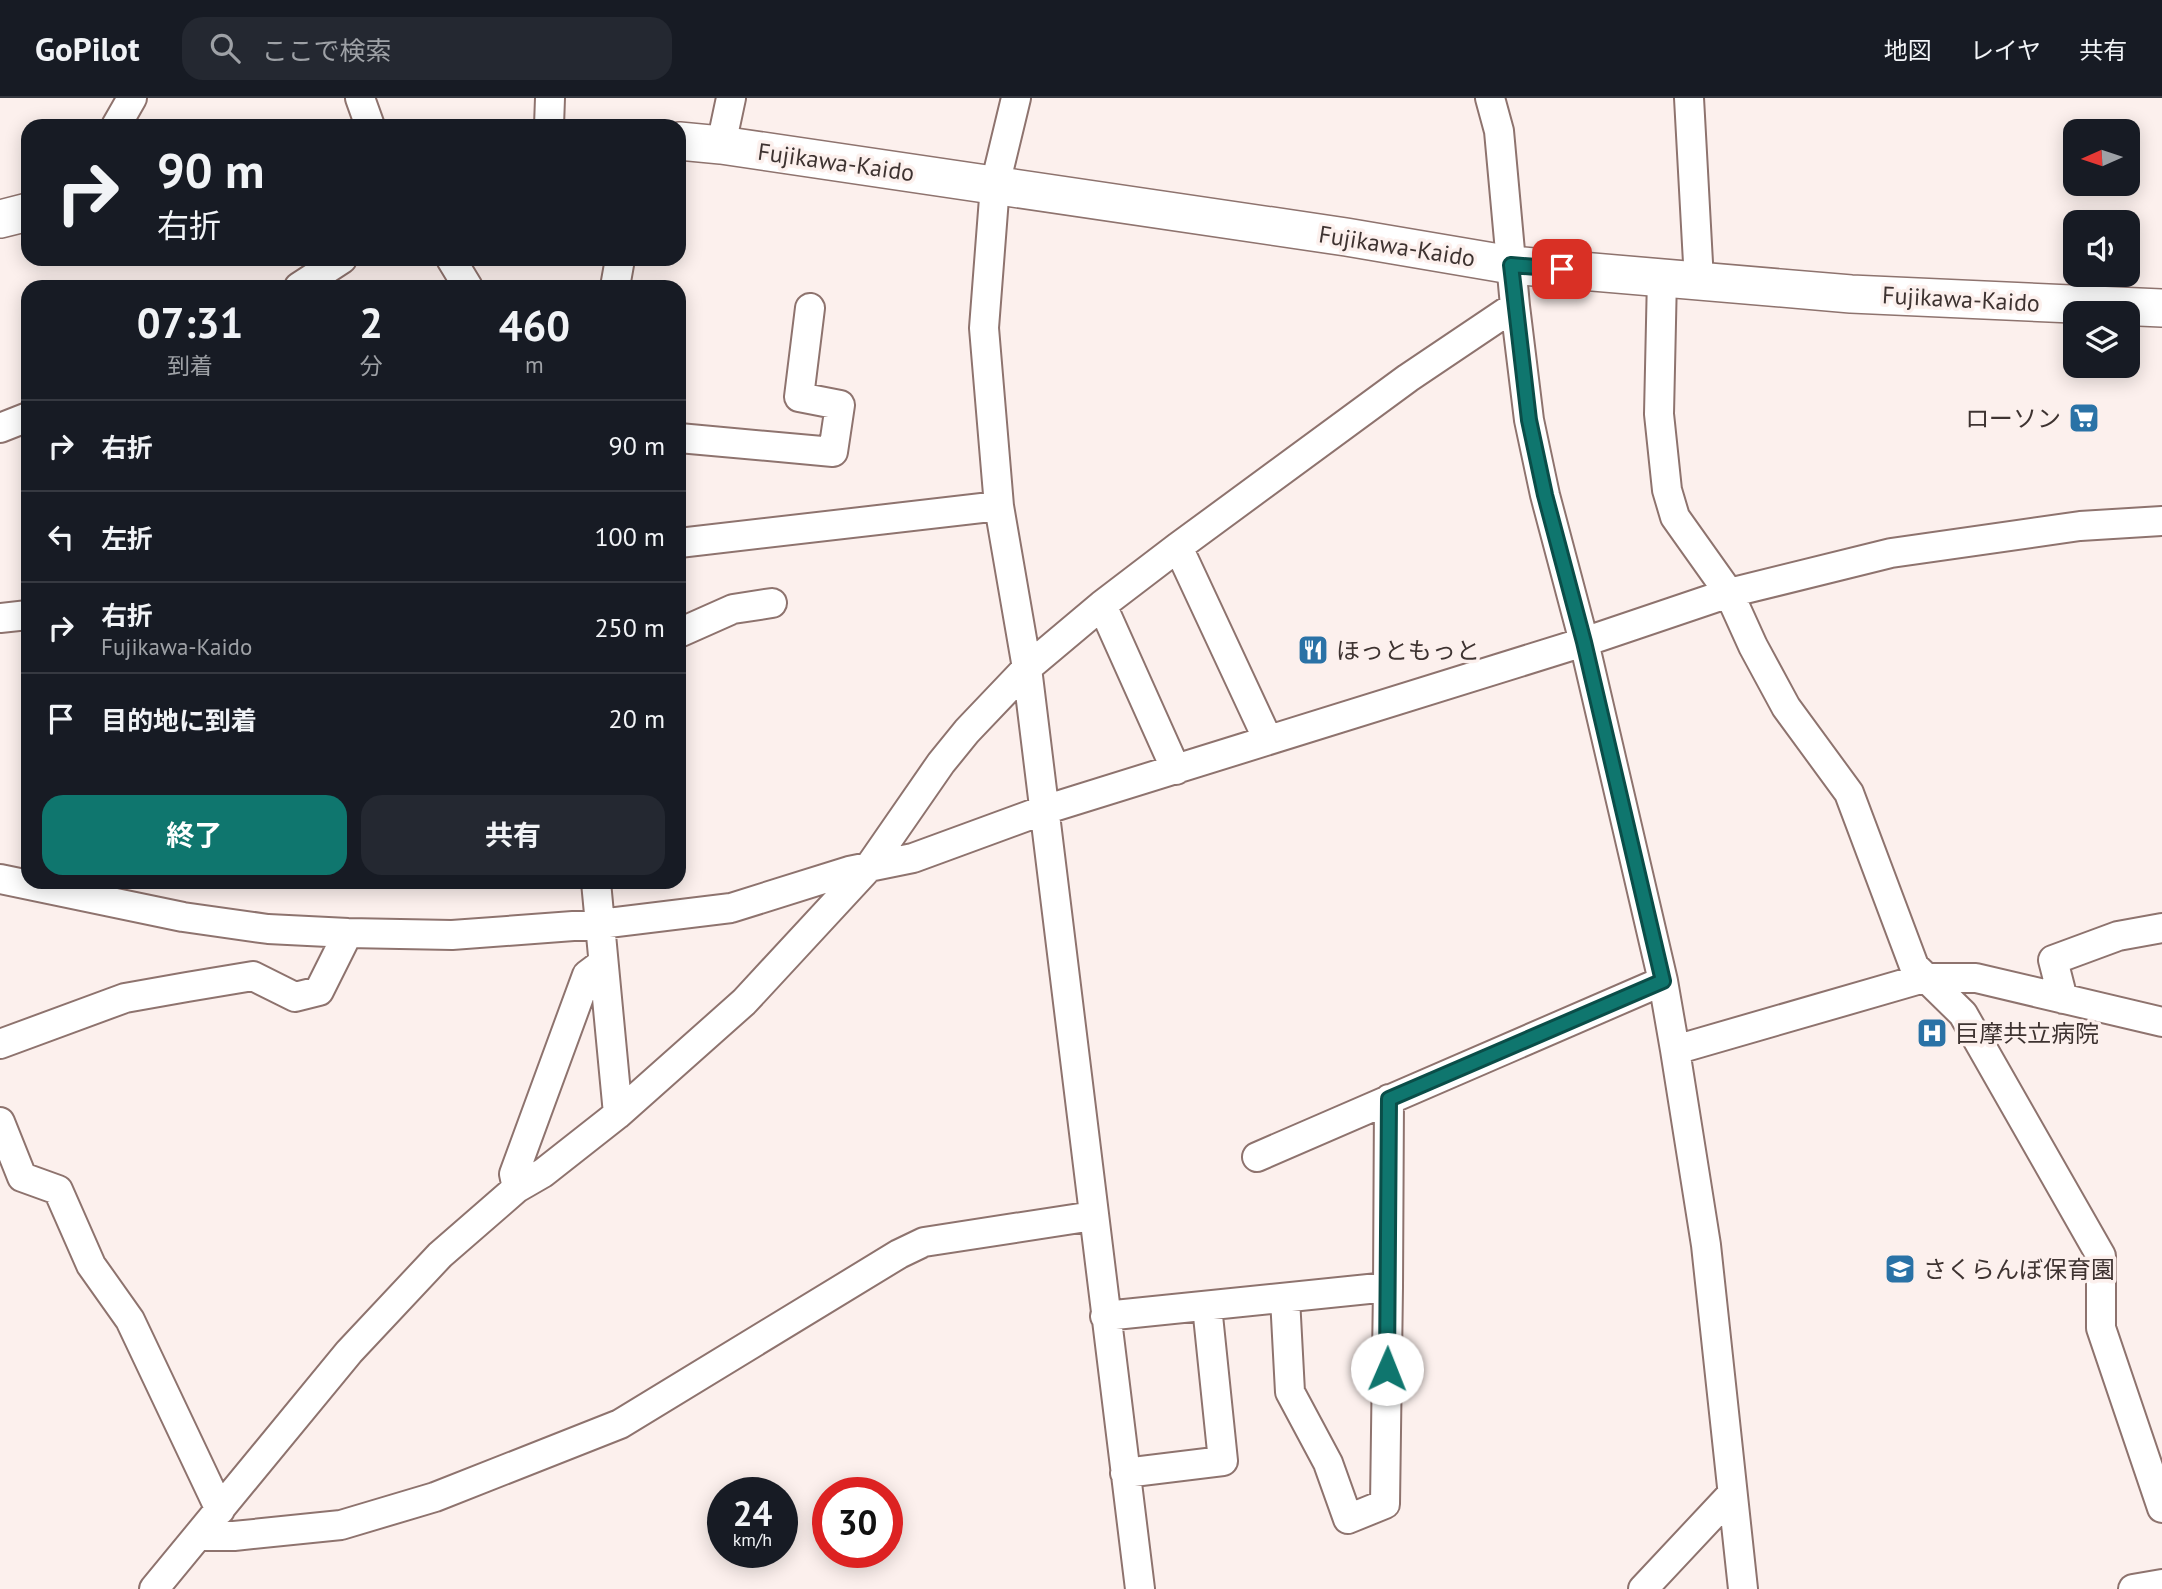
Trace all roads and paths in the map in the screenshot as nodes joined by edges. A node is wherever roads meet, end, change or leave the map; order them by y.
1 (132, 98) edge
2 (360, 98) edge
3 (550, 98) edge
4 (731, 98) edge
5 (1016, 98) edge
6 (1490, 98) edge
7 (1689, 98) edge
8 (120, 119) edge
9 (368, 119) edge
10 (549, 119) edge
11 (686, 142) edge
12 (721, 145) junction
13 (995, 185) junction
14 (21, 214) edge
15 (0, 219) edge
16 (1511, 265) junction
17 (1662, 277) junction
18 (1699, 281) junction
19 (1515, 306) junction
20 (810, 308) dead end
21 (2162, 308) edge
22 (21, 420) edge
23 (0, 428) edge
24 (686, 439) edge
25 (999, 506) junction
26 (2162, 521) edge
27 (686, 542) edge
28 (1178, 547) junction
29 (1729, 593) junction
30 (772, 603) dead end
31 (1102, 605) junction
32 (21, 616) edge
33 (0, 618) edge
34 (686, 630) edge
35 (1584, 642) junction
36 (1027, 668) junction
37 (1268, 740) junction
38 (1176, 770) junction
39 (1044, 810) junction
40 (869, 867) junction
41 (0, 879) edge
42 (21, 883) edge
43 (48, 889) edge
44 (597, 889) edge
45 (600, 924) junction
46 (2162, 928) edge
47 (348, 933) junction
48 (603, 963) junction
49 (1924, 978) junction
50 (1663, 981) junction
51 (2063, 999) junction
52 (2162, 1022) edge
53 (0, 1044) edge
54 (1675, 1051) junction
55 (1389, 1099) junction
56 (618, 1114) junction
57 (0, 1122) edge
58 (1257, 1157) dead end
59 (11, 1179) edge
60 (517, 1188) junction
61 (1093, 1216) junction
62 (1388, 1287) junction
63 (1285, 1298) junction
64 (1207, 1306) junction
65 (1105, 1316) junction
66 (1125, 1473) junction
67 (1732, 1494) junction
68 (2162, 1508) edge
69 (220, 1510) junction
70 (198, 1536) junction
71 (2162, 1584) edge
72 (154, 1589) edge
73 (1140, 1589) edge
74 (1643, 1589) edge
75 (1743, 1589) edge
76 (2133, 1589) edge

1 - 8 street
2 - 9 street
3 - 10 street
4 - 12 street
5 - 13 street
6 - 16 street
7 - 18 street
11 - 12 main road, Fujikawa-Kaido
12 - 13 main road, Fujikawa-Kaido
13 - 16 main road, Fujikawa-Kaido
13 - 25 street
14 - 15 main road
16 - 17 main road, Fujikawa-Kaido
16 - 19 street
17 - 18 main road, Fujikawa-Kaido
17 - 29 street
18 - 21 main road, Fujikawa-Kaido
19 - 28 street
19 - 35 street
20 - 24 street
22 - 23 street
25 - 27 street
25 - 36 street
26 - 29 street
28 - 31 street
28 - 37 street
29 - 35 street
29 - 49 street
30 - 34 street
31 - 36 street
31 - 38 street
32 - 33 street
35 - 37 street
35 - 50 street
36 - 39 street
36 - 40 street
37 - 38 street
38 - 39 street
39 - 40 street
39 - 61 street
40 - 45 street
40 - 56 street
41 - 42 street
43 - 47 street
44 - 45 street
45 - 47 street
45 - 48 street
46 - 51 street
47 - 53 street
48 - 56 street
48 - 60 street
49 - 51 street
49 - 54 street
49 - 68 street
50 - 54 street
50 - 55 street
51 - 52 street
54 - 67 street
55 - 58 street
55 - 62 street
56 - 60 street
57 - 59 street
59 - 69 street
60 - 69 street
61 - 65 street
61 - 70 street
62 - 63 street
62 - 63 street
63 - 64 street
64 - 65 street
64 - 66 street
65 - 66 street
66 - 73 street
67 - 74 street
67 - 75 street
69 - 70 street
70 - 72 street
71 - 76 street

